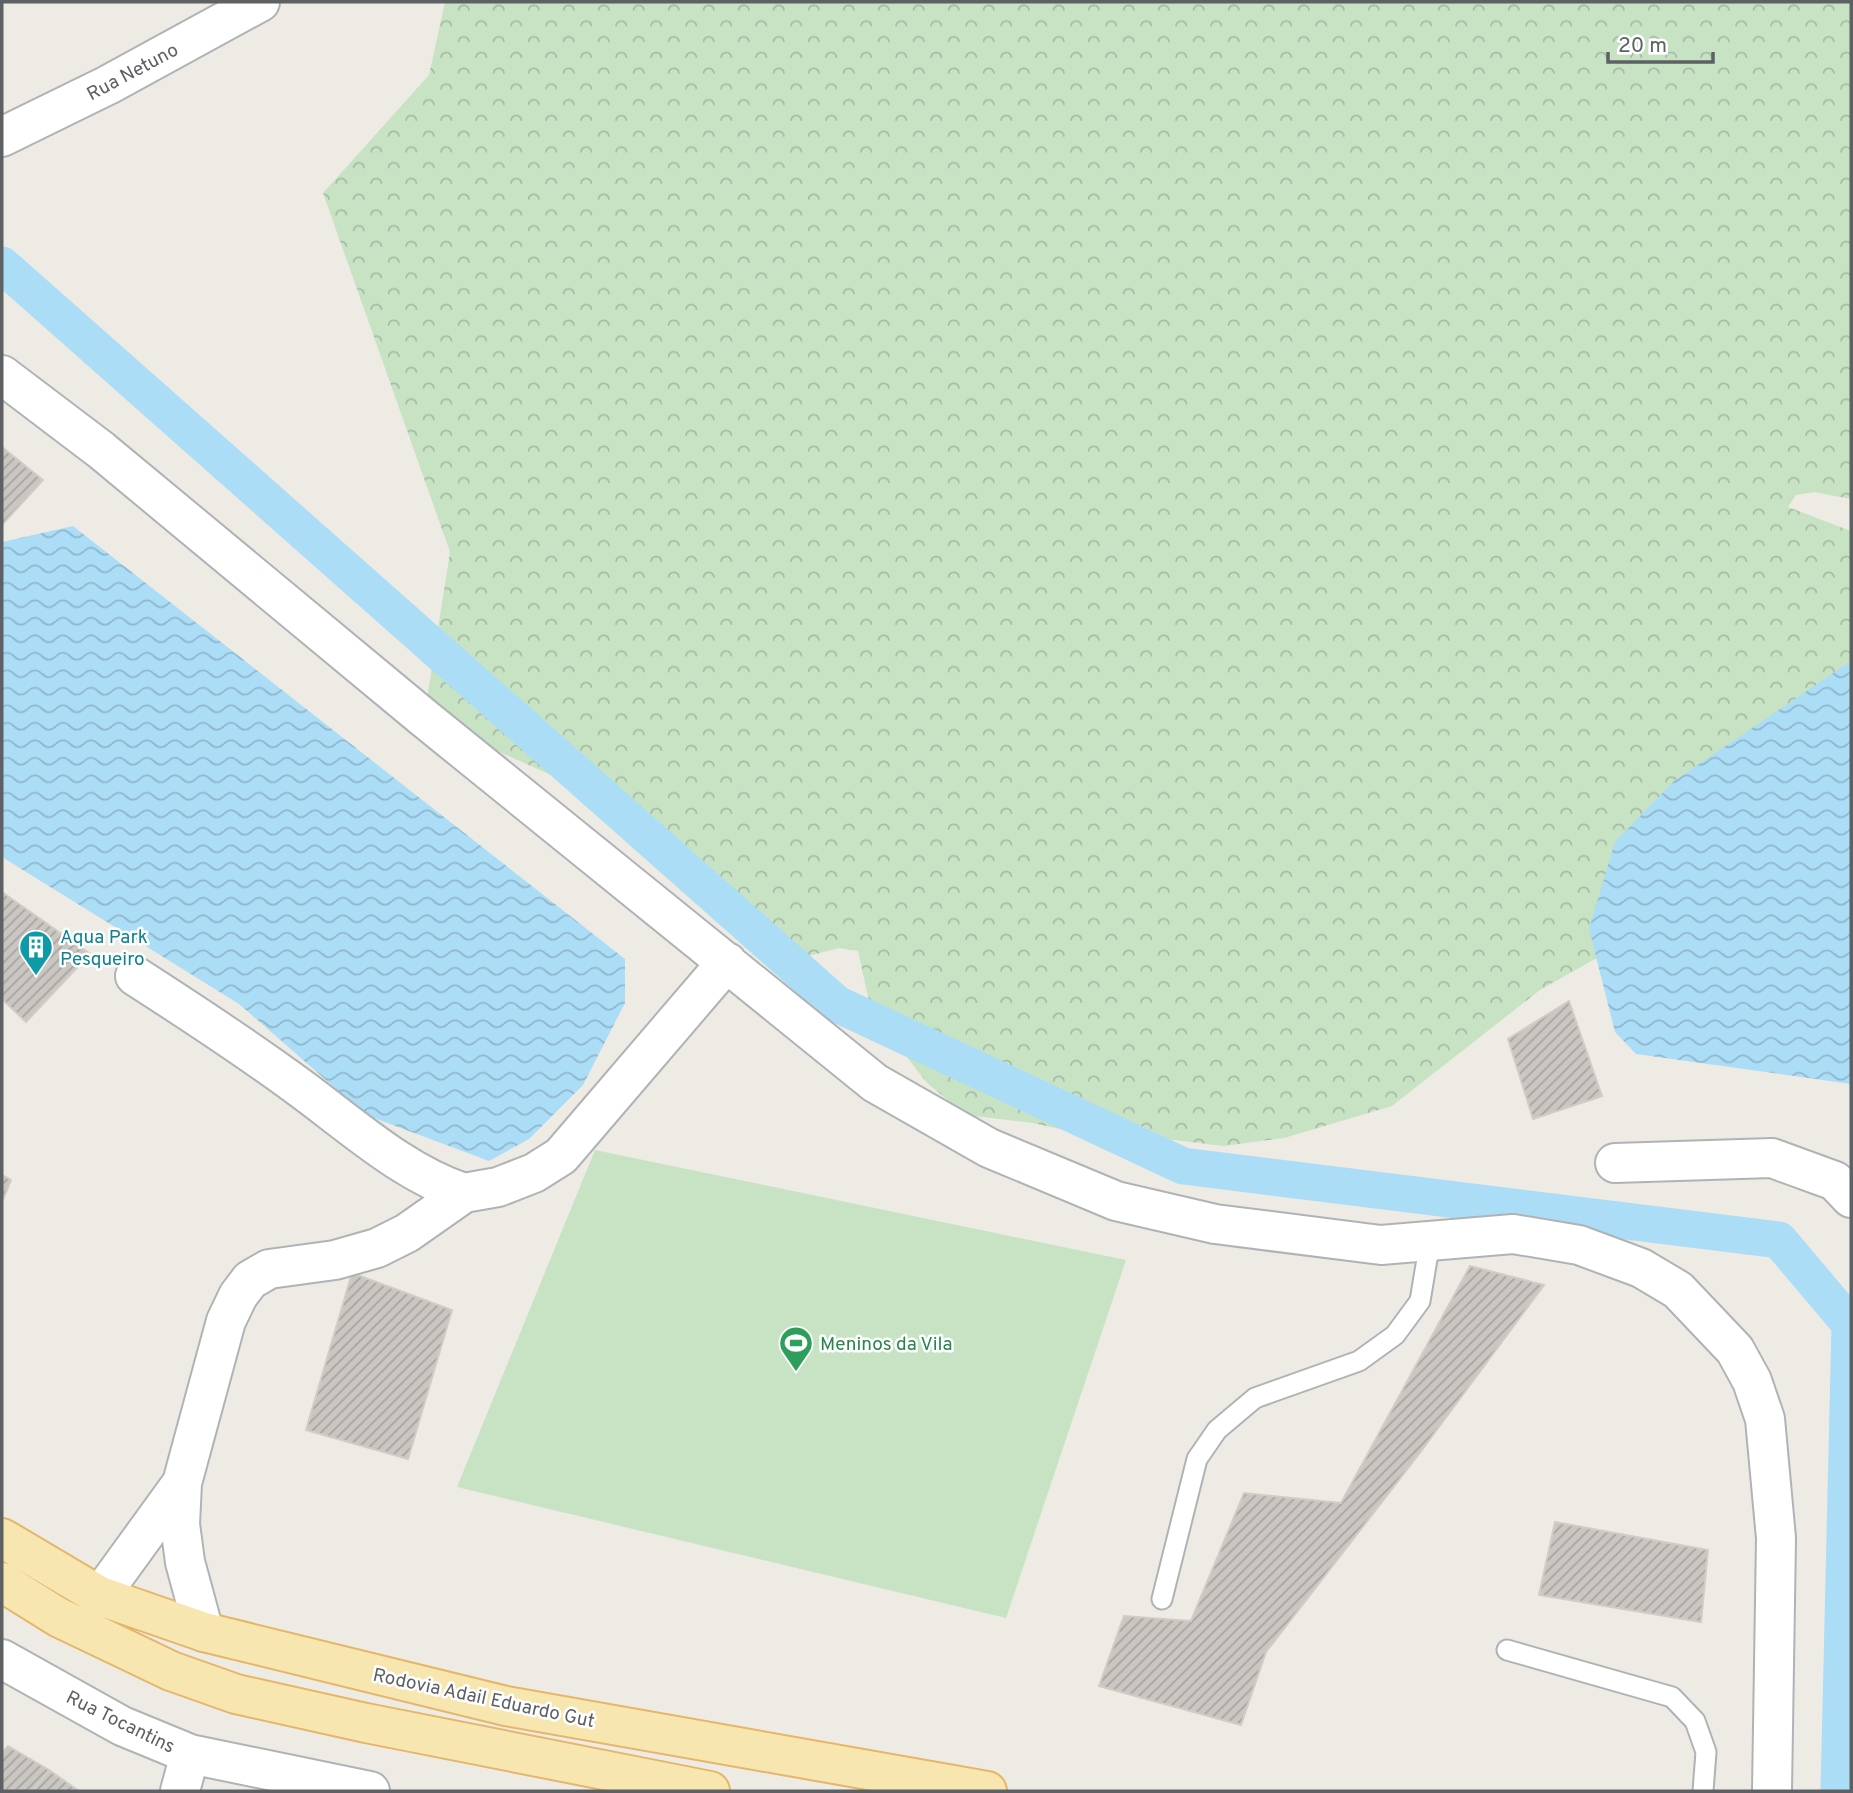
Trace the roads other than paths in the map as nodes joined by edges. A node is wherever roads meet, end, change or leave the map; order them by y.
1 (260, 2) edge
2 (207, 14) edge
3 (2, 137) edge
4 (2, 375) edge
5 (727, 962) junction
6 (135, 976) dead end
7 (1615, 1163) dead end
8 (464, 1194) junction
9 (1851, 1198) edge
10 (1430, 1241) junction
11 (182, 1483) junction
12 (2, 1538) edge
13 (2, 1582) edge
14 (100, 1596) junction
15 (1162, 1599) dead end
16 (204, 1632) junction
17 (1507, 1650) dead end
18 (2, 1658) edge
19 (190, 1754) junction
20 (180, 1791) edge
21 (370, 1791) edge
22 (710, 1791) edge
23 (987, 1791) edge
24 (1703, 1791) edge
25 (1772, 1791) edge

1 - 2 street, Rua Netuno
2 - 3 street, Rua Netuno
4 - 5 street
5 - 8 street
5 - 10 street
6 - 8 street
7 - 9 street
8 - 11 street
10 - 15 lane
10 - 25 street
11 - 14 street
11 - 16 street
12 - 14 main road, Rodovia Adail Eduardo Gut
13 - 22 main road
14 - 16 main road, Rodovia Adail Eduardo Gut
16 - 23 main road, Rodovia Adail Eduardo Gut
17 - 24 lane
18 - 19 street, Rua Tocantins
19 - 20 street
19 - 21 street, Rua Tocantins

